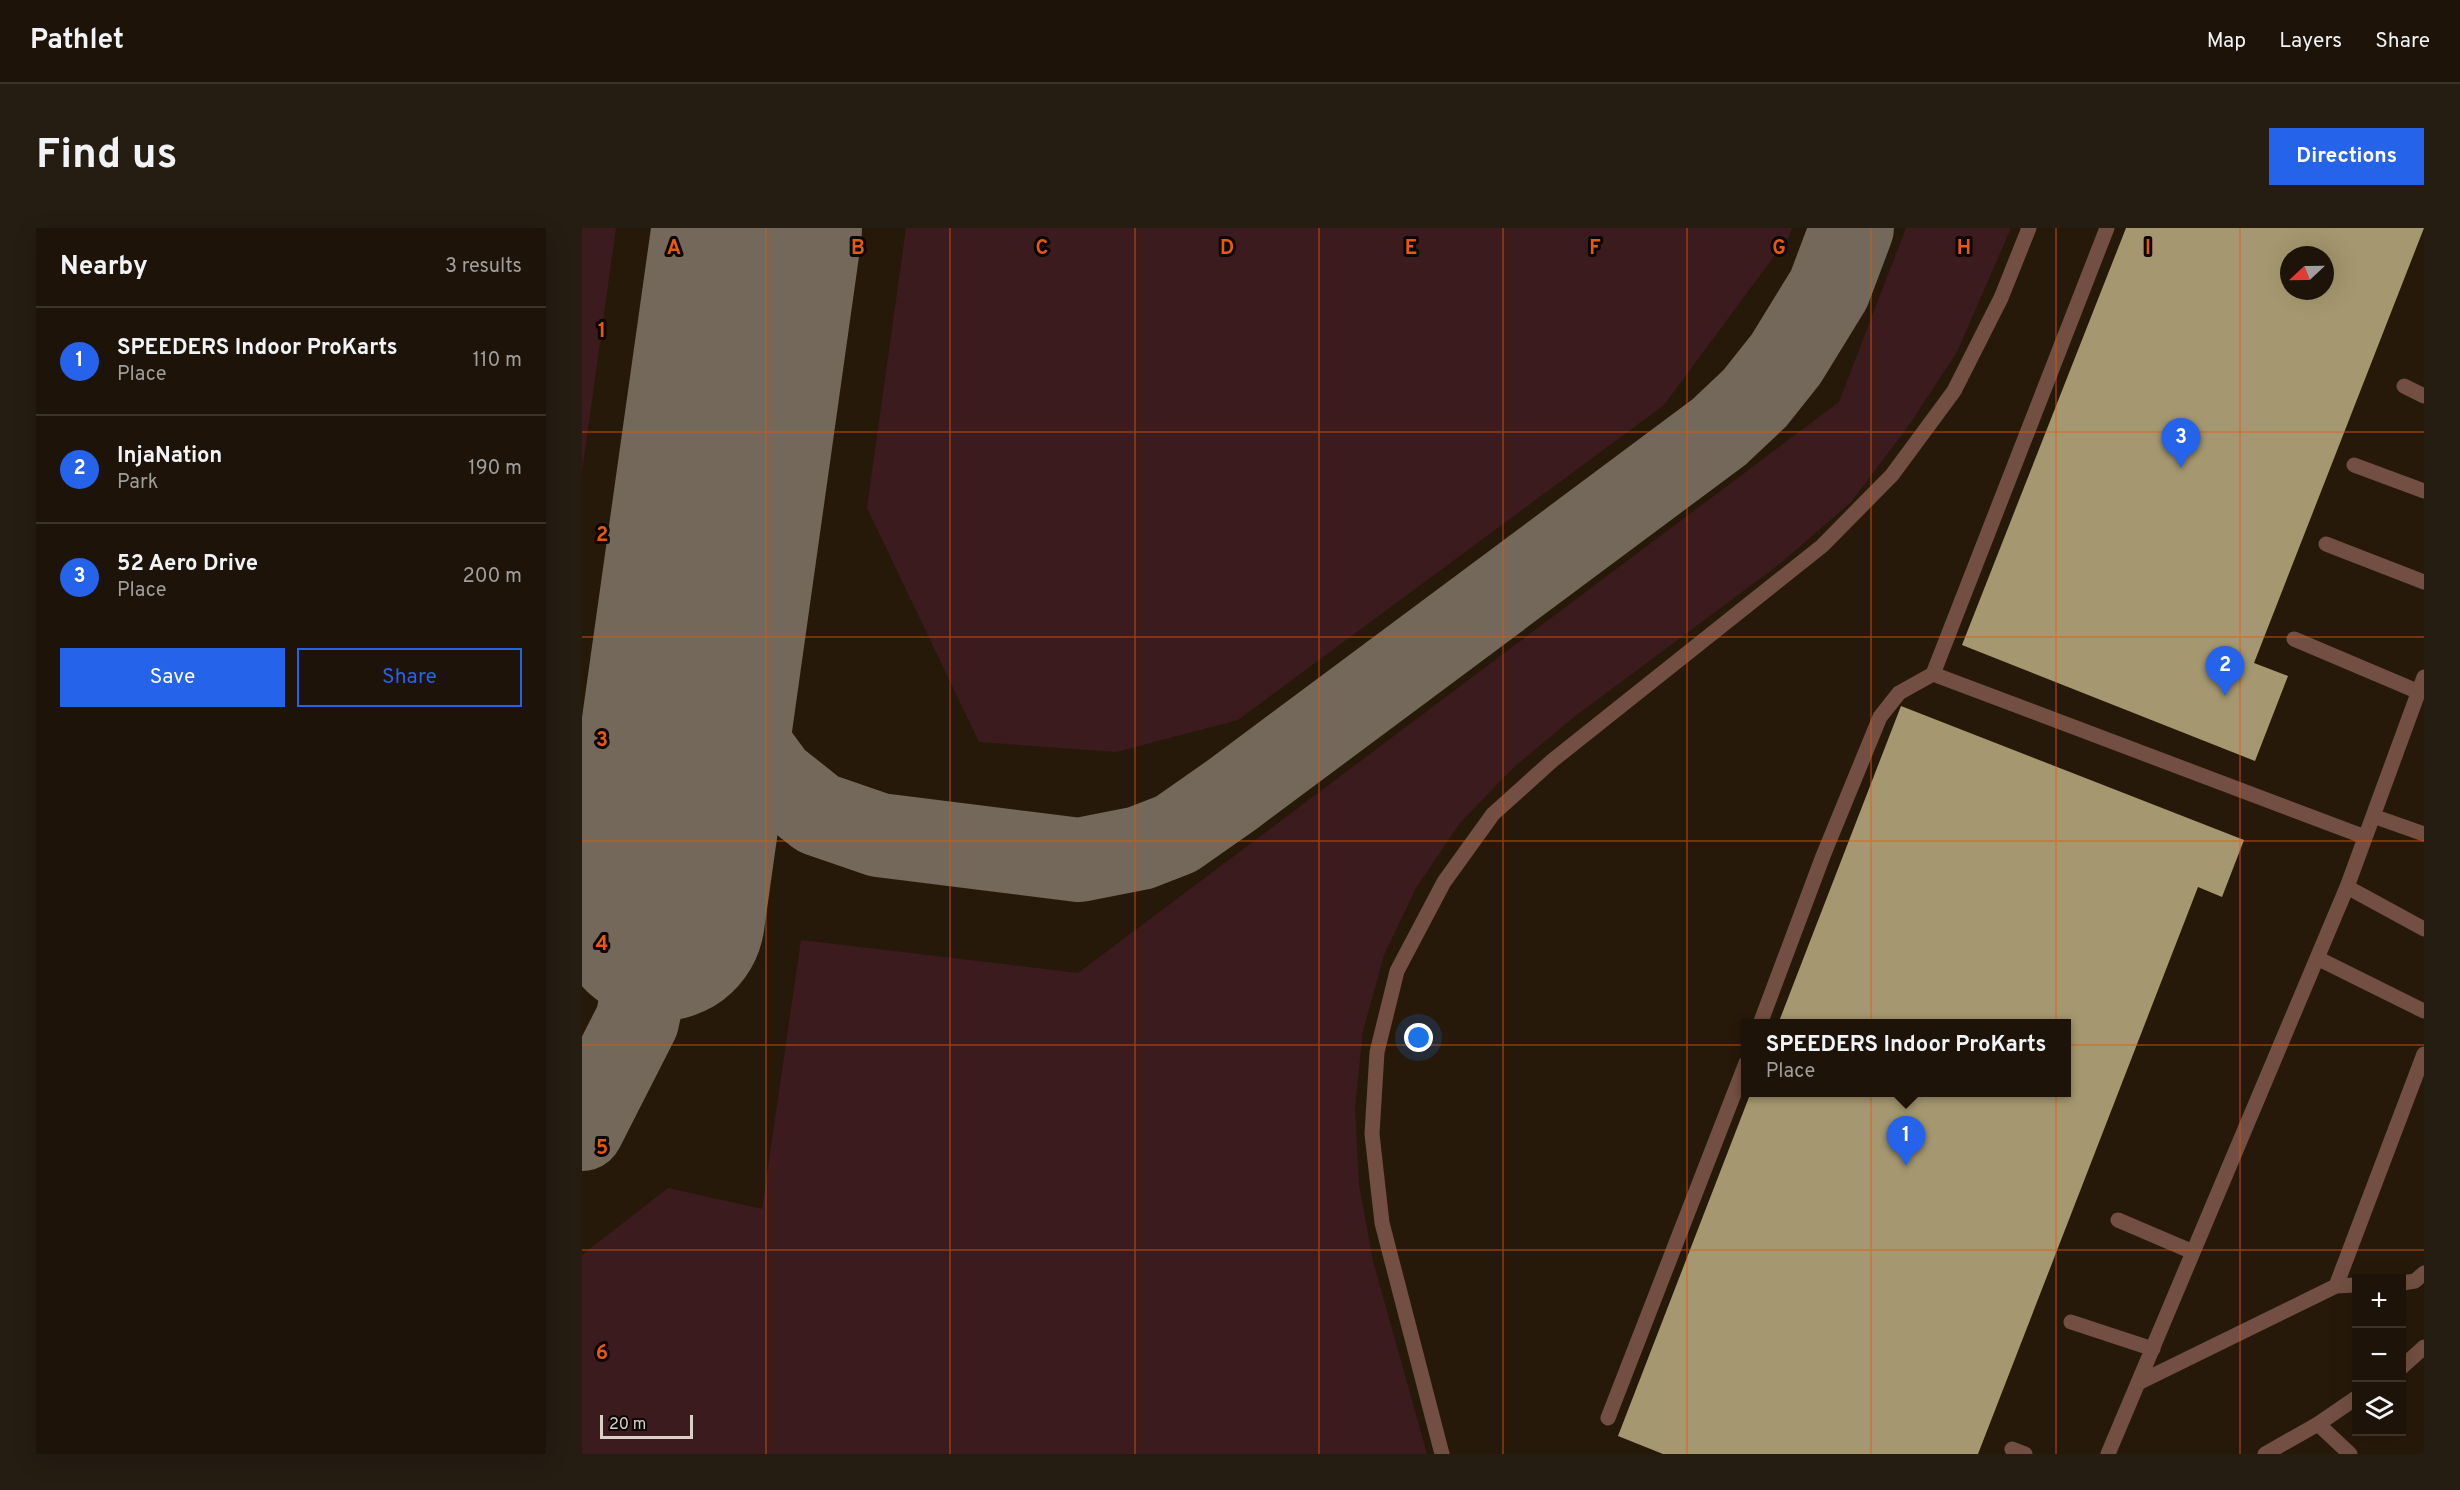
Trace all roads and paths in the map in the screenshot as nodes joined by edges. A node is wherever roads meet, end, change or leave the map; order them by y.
1 (2029, 228) edge
2 (2107, 228) edge
3 (2404, 386) dead end
4 (2424, 396) edge
5 (2354, 465) dead end
6 (2424, 491) edge
7 (2326, 544) dead end
8 (2424, 582) edge
9 (2294, 639) dead end
10 (1933, 674) junction
11 (2424, 677) edge
12 (2419, 692) junction
13 (2373, 816) junction
14 (2424, 834) edge
15 (2365, 837) junction
16 (2347, 887) junction
17 (2424, 929) edge
18 (2317, 958) junction
19 (2424, 1011) edge
20 (1762, 1019) edge
21 (2424, 1054) edge
22 (1741, 1076) edge
23 (2118, 1221) dead end
24 (2193, 1252) junction
25 (2424, 1273) edge
26 (2406, 1282) edge
27 (2352, 1285) edge
28 (2336, 1286) junction
29 (2071, 1322) dead end
30 (2424, 1347) edge
31 (2153, 1348) junction
32 (2406, 1363) edge
33 (2138, 1383) junction
34 (2352, 1401) edge
35 (1608, 1418) dead end
36 (2318, 1424) junction
37 (2112, 1452) edge
38 (1442, 1454) edge
39 (2265, 1454) edge
40 (2350, 1454) edge

1 - 38 street
2 - 10 street
3 - 4 street
5 - 6 street
7 - 8 street
9 - 12 street
10 - 15 street
10 - 20 street
11 - 12 street
12 - 13 street
13 - 14 street
13 - 15 street
15 - 16 street
16 - 17 street
16 - 18 street
18 - 19 street
18 - 24 street
21 - 28 street
22 - 35 street
23 - 24 street
24 - 31 street
25 - 26 street
27 - 28 street
28 - 33 street
29 - 31 street
30 - 32 street
31 - 33 street
33 - 37 street
34 - 36 street
36 - 39 street
36 - 40 street

